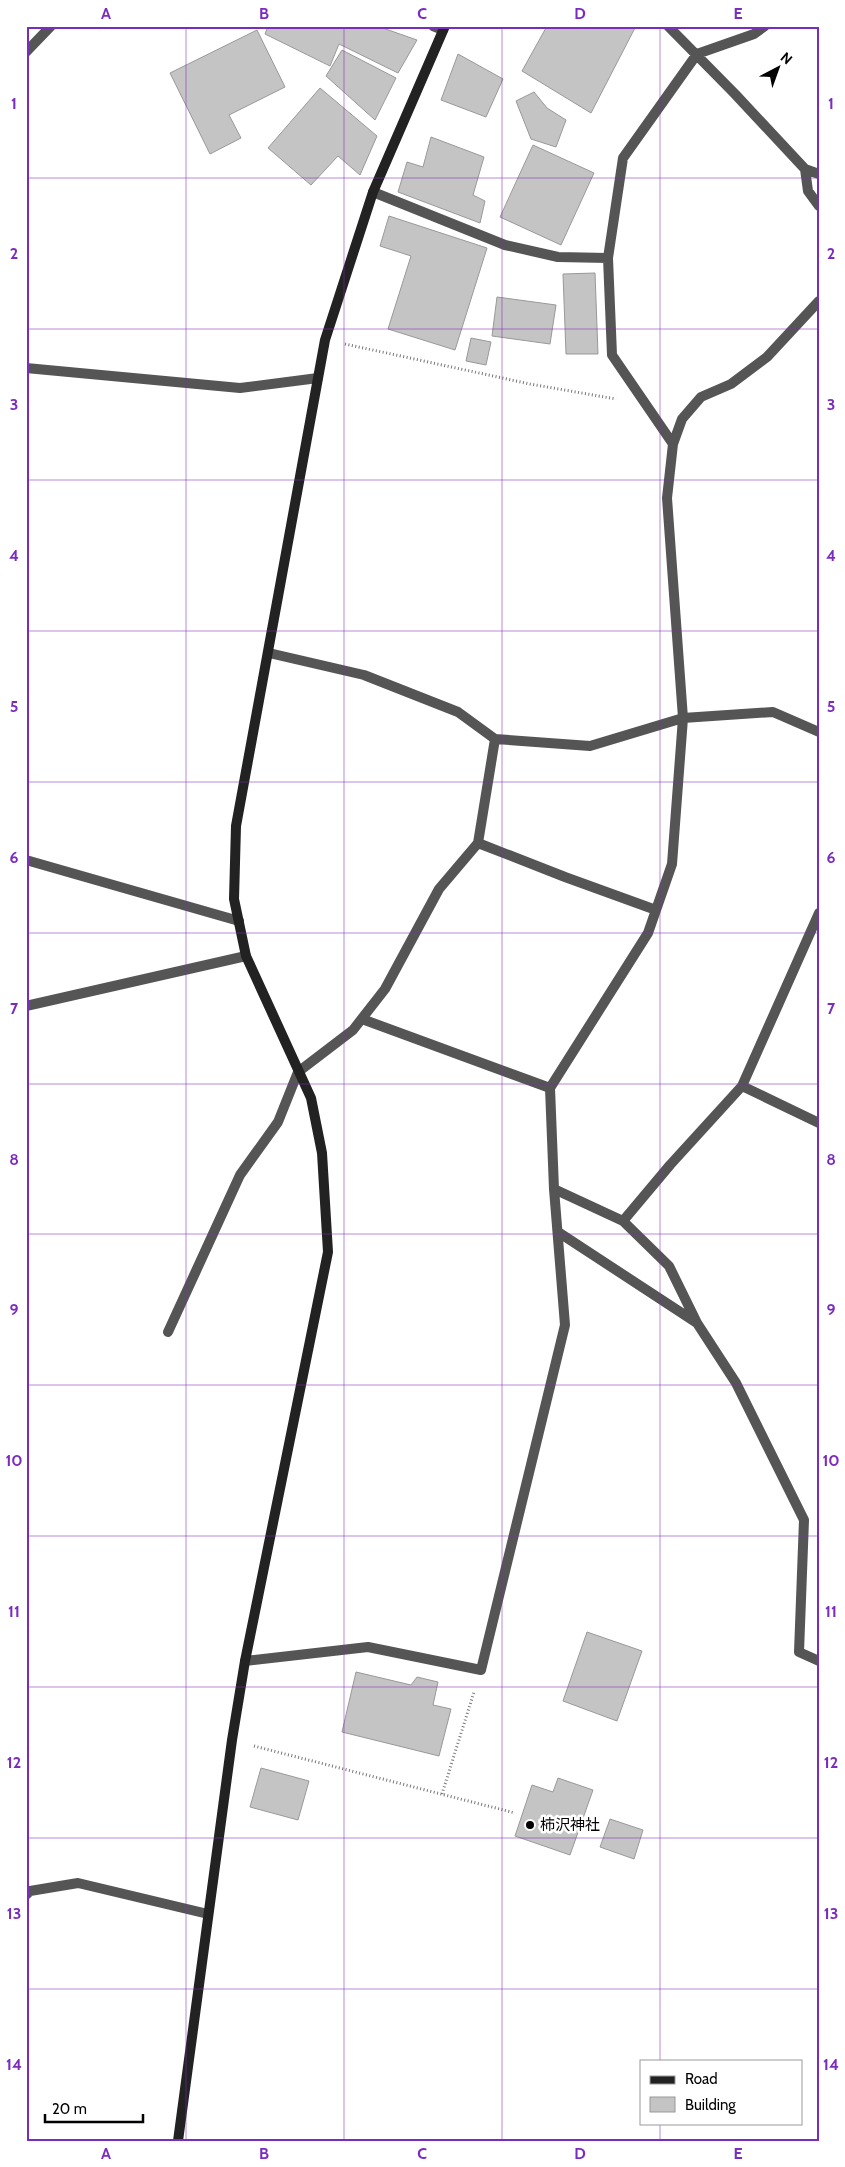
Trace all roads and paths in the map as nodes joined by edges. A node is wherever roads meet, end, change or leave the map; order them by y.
1 (50, 26) edge
2 (668, 26) edge
3 (765, 26) edge
4 (441, 27) edge
5 (26, 52) edge
6 (696, 54) junction
7 (805, 168) junction
8 (819, 174) edge
9 (373, 192) junction
10 (819, 206) edge
11 (608, 258) junction
12 (819, 301) edge
13 (325, 340) junction
14 (26, 368) edge
15 (318, 378) junction
16 (647, 405) junction
17 (673, 444) junction
18 (269, 653) junction
19 (682, 718) junction
20 (819, 732) edge
21 (496, 739) junction
22 (478, 843) junction
23 (26, 860) edge
24 (656, 910) junction
25 (819, 913) edge
26 (239, 921) junction
27 (246, 956) junction
28 (26, 1006) edge
29 (362, 1019) junction
30 (298, 1072) junction
31 (742, 1086) junction
32 (550, 1088) junction
33 (819, 1124) edge
34 (554, 1189) junction
35 (623, 1221) junction
36 (558, 1232) junction
37 (697, 1323) junction
38 (168, 1332) dead end
39 (245, 1661) junction
40 (819, 1661) edge
41 (481, 1670) junction
42 (232, 1740) junction
43 (442, 1794) junction
44 (515, 1813) dead end
45 (26, 1895) edge
46 (208, 1914) junction
47 (178, 2141) edge

1 - 5 street
2 - 6 street
3 - 6 street
4 - 9 street
6 - 7 street
6 - 11 street
7 - 8 street
7 - 10 street
9 - 11 street
9 - 13 street
11 - 16 street
12 - 17 street
13 - 15 street
13 - 16 path
14 - 15 street
15 - 18 street
16 - 17 street
17 - 19 street
18 - 21 street
18 - 26 street
19 - 20 street
19 - 21 street
19 - 24 street
21 - 22 street
22 - 24 street
22 - 29 street
23 - 26 street
24 - 32 street
25 - 31 street
26 - 27 street
27 - 28 street
27 - 30 street
29 - 30 street
29 - 32 street
30 - 38 street
30 - 39 street
31 - 33 street
31 - 35 street
32 - 34 street
34 - 35 street
34 - 36 street
35 - 37 street
36 - 37 street
36 - 41 street
37 - 40 street
39 - 41 street
39 - 42 street
41 - 43 path
42 - 43 path
42 - 46 street
43 - 44 path
45 - 46 street
46 - 47 street

